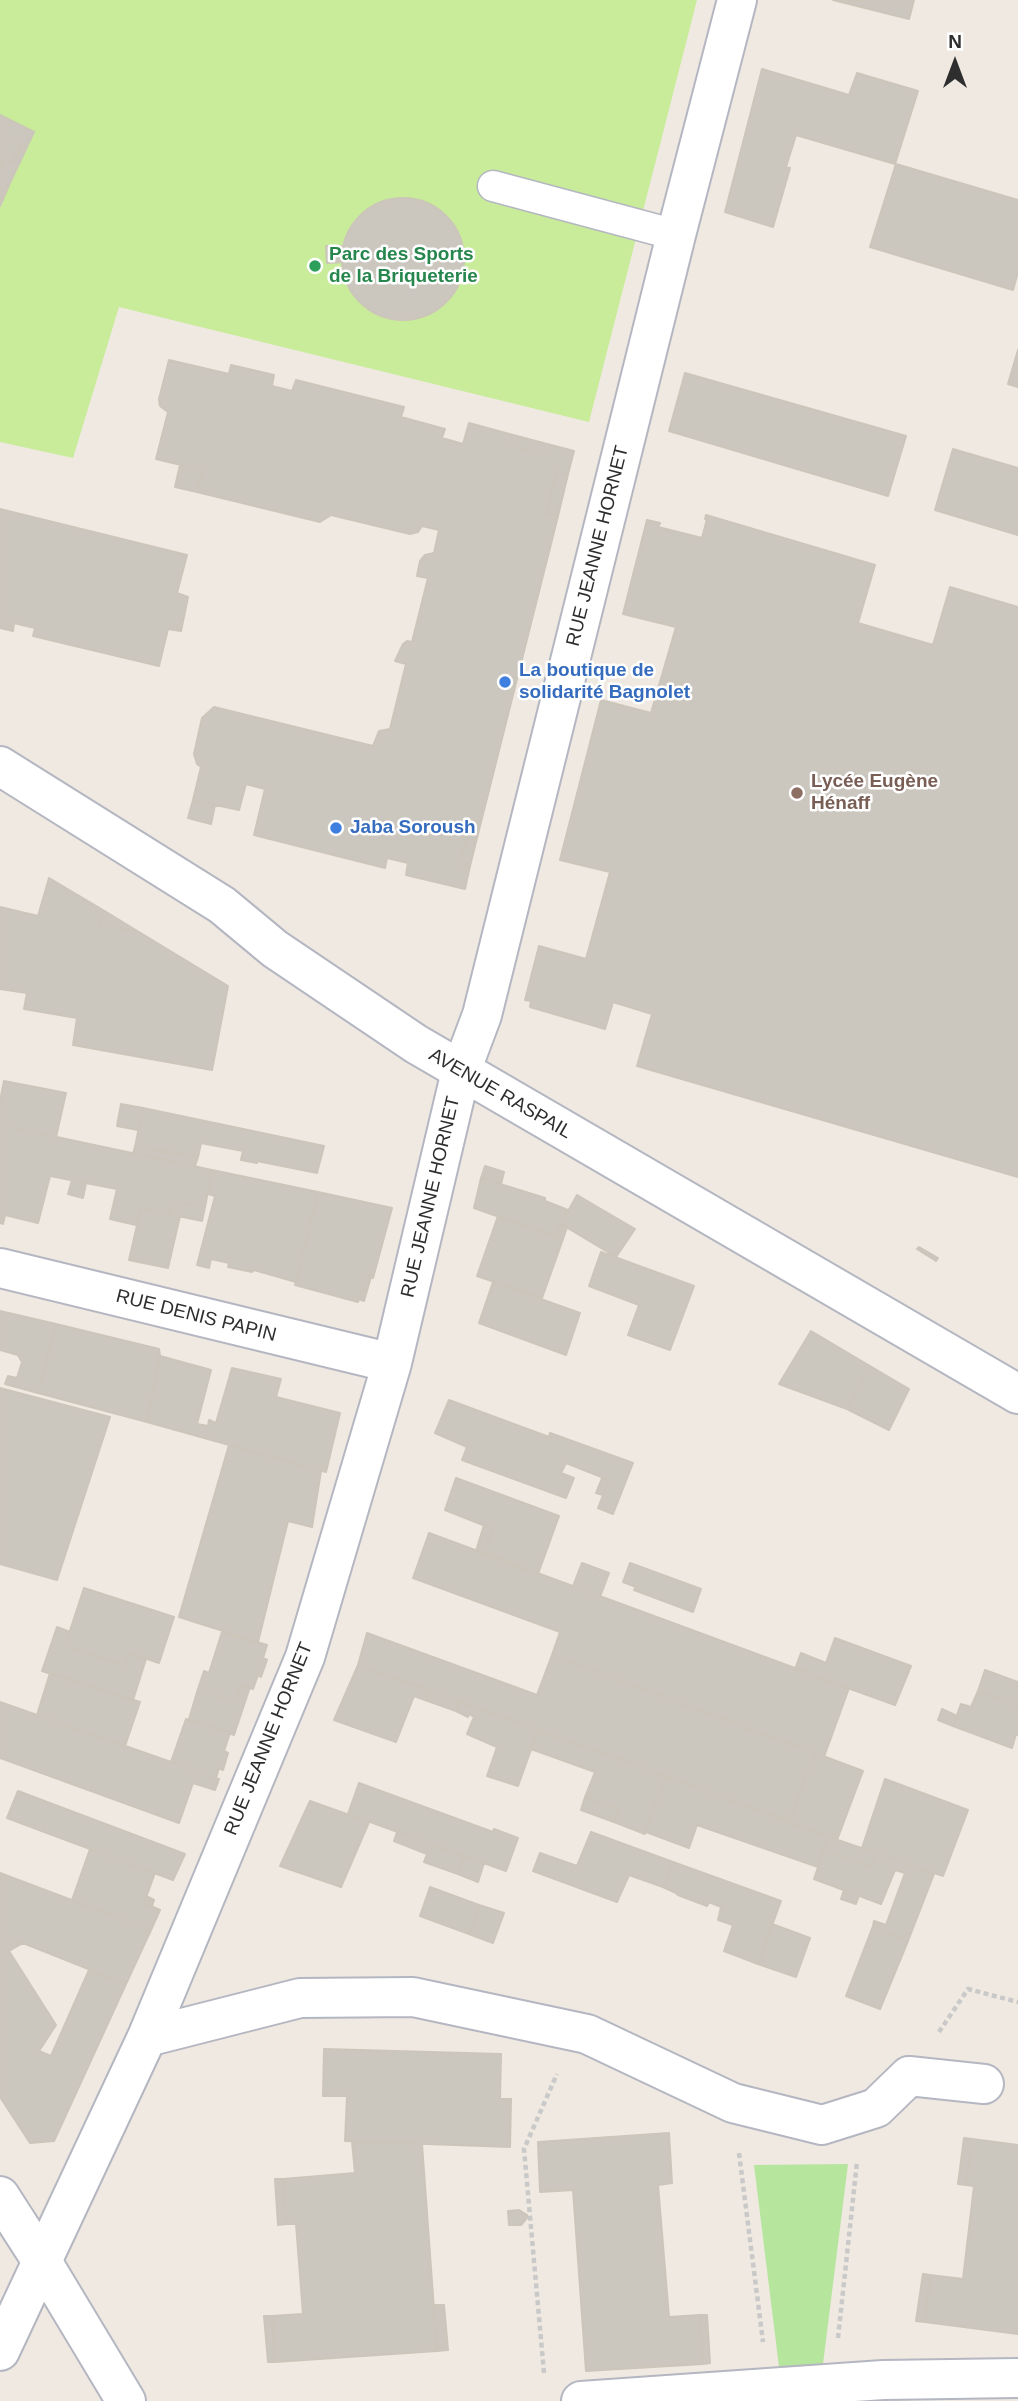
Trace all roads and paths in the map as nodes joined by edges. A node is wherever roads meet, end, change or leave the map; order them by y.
1 (737, 0) edge
2 (493, 186) dead end
3 (676, 235) junction
4 (0, 766) edge
5 (461, 1071) junction
6 (0, 1268) edge
7 (392, 1363) junction
8 (1018, 1394) edge
9 (1018, 2002) edge
10 (575, 2032) junction
11 (147, 2037) junction
12 (909, 2076) junction
13 (984, 2084) dead end
14 (733, 2103) junction
15 (863, 2112) junction
16 (0, 2196) edge
17 (43, 2263) junction
18 (0, 2351) edge
19 (544, 2375) dead end
20 (1018, 2378) edge
21 (833, 2384) junction
22 (769, 2388) junction
23 (125, 2401) edge
24 (581, 2401) edge

1 - 3 street, RUE JEANNE HORNET
2 - 3 lane
3 - 5 street, RUE JEANNE HORNET
4 - 5 street, AVENUE RASPAIL
5 - 7 street, RUE JEANNE HORNET
5 - 8 street, AVENUE RASPAIL
6 - 7 street, RUE DENIS PAPIN
7 - 11 street, RUE JEANNE HORNET
9 - 12 path
10 - 11 street
10 - 14 street
10 - 19 path
11 - 17 street, RUE JEANNE HORNET
12 - 13 street
12 - 15 street
14 - 15 street
14 - 22 path
15 - 21 path
16 - 17 street
17 - 18 street, RUE JEANNE HORNET
17 - 23 street
20 - 21 street
21 - 22 street
22 - 24 street

